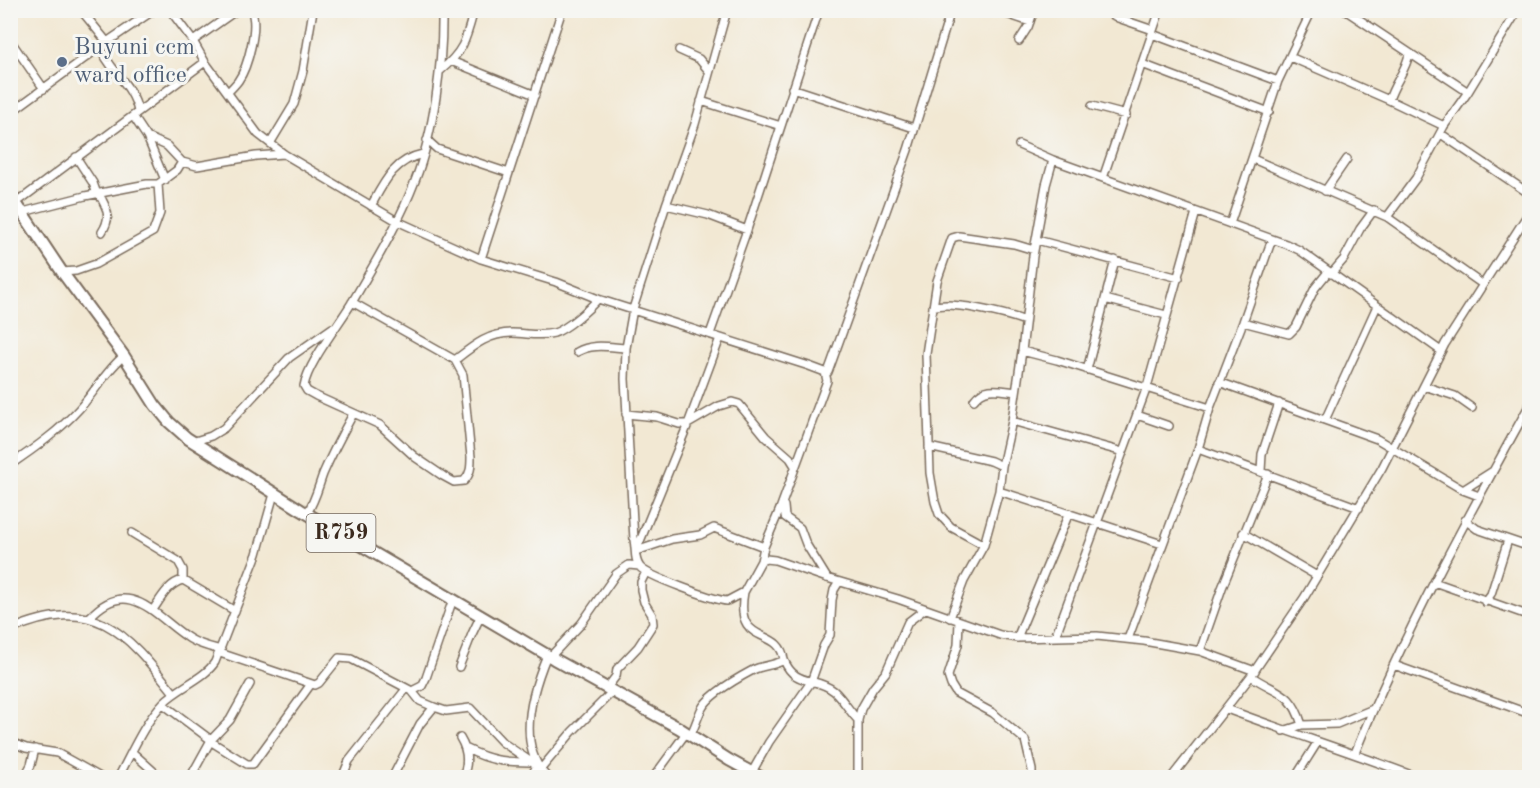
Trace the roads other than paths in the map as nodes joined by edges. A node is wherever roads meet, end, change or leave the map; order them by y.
1 (81, 10) edge
2 (154, 10) edge
3 (170, 10) edge
4 (237, 10) edge
5 (251, 10) edge
6 (313, 10) edge
7 (442, 10) edge
8 (474, 10) edge
9 (561, 10) edge
10 (727, 10) edge
11 (819, 10) edge
12 (951, 10) edge
13 (995, 10) edge
14 (1034, 10) edge
15 (1104, 10) edge
16 (1160, 10) edge
17 (1312, 10) edge
18 (1346, 10) edge
19 (1518, 10) edge
20 (1030, 22) junction
21 (1153, 32) junction
22 (10, 40) edge
23 (193, 41) junction
24 (1019, 41) dead end
25 (107, 42) junction
26 (100, 47) junction
27 (679, 50) dead end
28 (1409, 54) junction
29 (1290, 57) junction
30 (451, 61) junction
31 (205, 62) junction
32 (1142, 64) junction
33 (440, 71) junction
34 (709, 71) junction
35 (1278, 81) junction
36 (792, 88) junction
37 (44, 89) junction
38 (228, 92) junction
39 (1468, 92) junction
40 (535, 95) junction
41 (1389, 100) junction
42 (701, 101) junction
43 (1092, 105) dead end
44 (1269, 112) junction
45 (10, 113) edge
46 (135, 114) junction
47 (1126, 115) junction
48 (781, 126) junction
49 (1444, 126) junction
50 (914, 128) junction
51 (1441, 134) junction
52 (147, 137) junction
53 (427, 140) junction
54 (271, 142) junction
55 (1019, 145) dead end
56 (284, 154) junction
57 (423, 154) junction
58 (76, 157) junction
59 (1253, 159) junction
60 (1347, 159) dead end
61 (1053, 160) junction
62 (182, 162) junction
63 (509, 173) junction
64 (1103, 178) junction
65 (161, 182) junction
66 (10, 191) edge
67 (1325, 191) junction
68 (98, 194) junction
69 (1530, 194) edge
70 (666, 205) junction
71 (371, 206) junction
72 (19, 208) junction
73 (1374, 210) junction
74 (1530, 211) edge
75 (1196, 212) junction
76 (1387, 217) junction
77 (397, 221) junction
78 (1230, 224) junction
79 (747, 230) junction
80 (102, 232) dead end
81 (1272, 239) junction
82 (1037, 240) junction
83 (1034, 250) junction
84 (481, 259) junction
85 (1115, 260) junction
86 (62, 272) junction
87 (1330, 273) junction
88 (1179, 278) junction
89 (1482, 284) junction
90 (598, 299) junction
91 (1106, 299) junction
92 (352, 302) junction
93 (1377, 306) junction
94 (933, 307) junction
95 (633, 309) junction
96 (1167, 315) junction
97 (1025, 321) junction
98 (1243, 322) junction
99 (336, 325) junction
100 (710, 334) junction
101 (720, 338) junction
102 (626, 348) junction
103 (1022, 351) junction
104 (1441, 351) junction
105 (577, 352) dead end
106 (124, 356) junction
107 (455, 360) junction
108 (1088, 370) junction
109 (825, 372) junction
110 (1219, 382) junction
111 (1424, 386) junction
112 (1147, 387) junction
113 (1016, 392) junction
114 (974, 400) dead end
115 (1279, 403) junction
116 (1530, 404) edge
117 (1210, 408) junction
118 (1472, 408) dead end
119 (353, 414) junction
120 (626, 414) junction
121 (1137, 415) junction
122 (1325, 420) junction
123 (1012, 421) junction
124 (688, 424) junction
125 (1169, 426) dead end
126 (192, 442) junction
127 (929, 447) junction
128 (1393, 448) junction
129 (1198, 449) junction
130 (1123, 452) junction
131 (10, 465) edge
132 (795, 466) junction
133 (1002, 466) junction
134 (1493, 471) junction
135 (1265, 473) junction
136 (1463, 490) junction
137 (999, 491) junction
138 (274, 494) junction
139 (1479, 496) junction
140 (784, 500) junction
141 (1359, 508) junction
142 (307, 513) junction
143 (1068, 513) junction
144 (1465, 520) junction
145 (1097, 522) junction
146 (132, 533) dead end
147 (1243, 533) junction
148 (1508, 540) junction
149 (1162, 544) junction
150 (984, 545) junction
151 (764, 547) junction
152 (1530, 547) edge
153 (636, 551) junction
154 (761, 561) junction
155 (639, 566) junction
156 (646, 572) junction
157 (1317, 576) junction
158 (827, 578) junction
159 (183, 580) junction
160 (839, 582) junction
161 (1434, 582) junction
162 (744, 592) junction
163 (453, 599) junction
164 (1485, 602) junction
165 (925, 609) junction
166 (153, 610) junction
167 (235, 610) junction
168 (1529, 614) edge
169 (482, 615) junction
170 (90, 617) junction
171 (950, 618) junction
172 (959, 621) junction
173 (10, 630) edge
174 (1055, 637) junction
175 (1017, 638) junction
176 (1128, 639) junction
177 (221, 651) junction
178 (1200, 651) junction
179 (549, 656) junction
180 (784, 660) junction
181 (1394, 665) junction
182 (459, 667) dead end
183 (1253, 674) junction
184 (811, 682) junction
185 (250, 684) dead end
186 (311, 684) junction
187 (409, 690) junction
188 (610, 690) junction
189 (174, 693) junction
190 (163, 704) junction
191 (434, 707) junction
192 (1227, 709) junction
193 (1373, 709) junction
194 (1530, 714) edge
195 (858, 720) junction
196 (1302, 726) junction
197 (1283, 731) junction
198 (688, 734) junction
199 (460, 738) dead end
200 (211, 740) junction
201 (10, 742) edge
202 (1317, 743) junction
203 (35, 749) junction
204 (467, 749) junction
205 (132, 752) junction
206 (1355, 753) junction
207 (529, 762) junction
208 (538, 768) junction
209 (757, 775) edge
210 (464, 776) edge
211 (24, 777) edge
212 (102, 777) edge
213 (118, 777) edge
214 (161, 777) edge
215 (190, 777) edge
216 (342, 777) edge
217 (392, 777) edge
218 (530, 777) edge
219 (548, 777) edge
220 (653, 777) edge
221 (858, 777) edge
222 (1032, 777) edge
223 (1171, 777) edge
224 (1295, 777) edge
225 (1419, 777) edge

1 - 25 street
2 - 25 street
3 - 23 street
4 - 23 street
5 - 38 street
6 - 54 street
7 - 33 street
8 - 30 street
9 - 40 street
10 - 34 street
11 - 36 street
12 - 50 street
13 - 20 street
14 - 20 street
15 - 21 street
16 - 21 street
17 - 29 street
18 - 28 street
19 - 39 street
20 - 24 street
21 - 32 street
21 - 35 street
22 - 37 street
23 - 31 street
25 - 26 street
26 - 37 street
26 - 46 street
27 - 34 street
28 - 39 street
28 - 41 street
29 - 35 street
29 - 41 street
30 - 33 street
30 - 40 street
31 - 38 street
31 - 46 street
32 - 44 street
32 - 47 street
33 - 53 street
34 - 42 street
35 - 44 street
36 - 48 street
36 - 50 street
37 - 45 street
38 - 54 street
39 - 49 street
40 - 63 street
41 - 49 street
42 - 48 street
42 - 70 street
43 - 47 street
44 - 59 street
46 - 52 street
46 - 58 street
47 - 64 street
48 - 79 street
49 - 51 street
50 - 109 street
51 - 69 street
51 - 76 street
52 - 62 street
52 - 65 street
53 - 57 street
53 - 63 street
54 - 56 street
55 - 61 street
56 - 62 street
56 - 71 street
57 - 71 street
57 - 77 street
58 - 68 street
58 - 72 street
59 - 67 street
59 - 78 street
60 - 67 street
61 - 64 street
61 - 82 street
62 - 65 street
63 - 84 street
64 - 75 street
65 - 68 street
65 - 86 street
66 - 72 main road, R759
67 - 73 street
68 - 72 street
68 - 80 street
70 - 79 street
70 - 95 street
71 - 77 street
72 - 86 main road, R759
73 - 76 street
73 - 87 street
74 - 89 street
75 - 78 street
75 - 88 street
76 - 89 street
77 - 84 street
77 - 92 street
78 - 81 street
79 - 100 street
81 - 87 street
81 - 98 street
82 - 83 street
82 - 85 street
83 - 94 street
83 - 97 street
84 - 90 street
85 - 88 street
85 - 91 street
86 - 106 main road, R759
87 - 93 street
87 - 98 street
88 - 96 street
89 - 104 street
90 - 95 street
90 - 107 street
91 - 96 street
91 - 108 street
92 - 99 street
92 - 107 street
93 - 104 street
93 - 122 street
94 - 97 street
94 - 127 street
95 - 100 street
95 - 102 street
96 - 112 street
97 - 103 street
98 - 110 street
99 - 119 street
99 - 126 street
100 - 101 street
101 - 109 street
101 - 124 street
102 - 105 street
102 - 120 street
103 - 108 street
103 - 113 street
104 - 111 street
106 - 126 main road, R759
106 - 131 street
107 - 119 street
108 - 112 street
109 - 132 street
110 - 115 street
110 - 117 street
111 - 118 street
111 - 128 street
112 - 117 street
112 - 121 street
113 - 114 street
113 - 123 street
115 - 122 street
115 - 135 street
116 - 134 street
117 - 129 street
119 - 142 street
120 - 124 street
120 - 153 street
121 - 125 street
121 - 130 street
122 - 128 street
123 - 130 street
123 - 133 street
124 - 132 street
124 - 153 street
126 - 138 main road, R759
127 - 133 street
127 - 150 street
128 - 136 street
128 - 141 street
129 - 135 street
129 - 149 street
130 - 145 street
132 - 140 street
133 - 137 street
134 - 136 street
134 - 139 street
135 - 141 street
135 - 147 street
136 - 139 street
137 - 143 street
137 - 150 street
138 - 142 main road, R759
138 - 167 street
139 - 144 street
140 - 151 street
140 - 158 street
141 - 157 street
142 - 163 main road, R759
143 - 145 street
143 - 175 street
144 - 148 street
144 - 161 street
145 - 149 street
145 - 174 street
146 - 159 street
147 - 157 street
147 - 178 street
148 - 152 street
148 - 164 street
149 - 176 street
150 - 171 street
151 - 153 street
151 - 154 street
153 - 155 street
154 - 158 street
154 - 162 street
155 - 156 street
155 - 179 street
156 - 162 street
156 - 188 street
157 - 183 street
158 - 160 street
159 - 166 street
159 - 167 street
160 - 165 street
160 - 184 street
161 - 164 street
161 - 181 street
162 - 180 street
163 - 169 main road, R759
163 - 187 street
164 - 168 street
165 - 171 street
165 - 195 street
166 - 170 street
166 - 177 street
167 - 177 street
169 - 179 main road, R759
169 - 182 street
170 - 173 street
170 - 189 street
171 - 172 street
172 - 175 street
172 - 222 street
174 - 175 street
174 - 176 street
176 - 178 street
177 - 186 street
177 - 189 street
178 - 183 street
179 - 188 main road, R759
179 - 208 street
180 - 184 street
180 - 198 street
181 - 193 street
181 - 194 street
183 - 192 street
183 - 196 street
184 - 195 street
184 - 209 street
185 - 200 street
186 - 187 street
186 - 200 street
187 - 191 street
187 - 216 street
188 - 198 main road, R759
188 - 208 street
189 - 190 street
190 - 200 street
190 - 205 street
191 - 207 street
191 - 217 street
192 - 197 street
192 - 223 street
193 - 196 street
193 - 206 street
195 - 221 street
196 - 197 street
197 - 202 street
198 - 209 main road, R759
198 - 220 street
199 - 204 street
200 - 215 street
201 - 203 street
202 - 206 street
202 - 224 street
203 - 211 street
203 - 212 street
204 - 207 street
204 - 210 street
205 - 213 street
205 - 214 street
206 - 225 street
207 - 208 street
208 - 218 street
208 - 219 street

